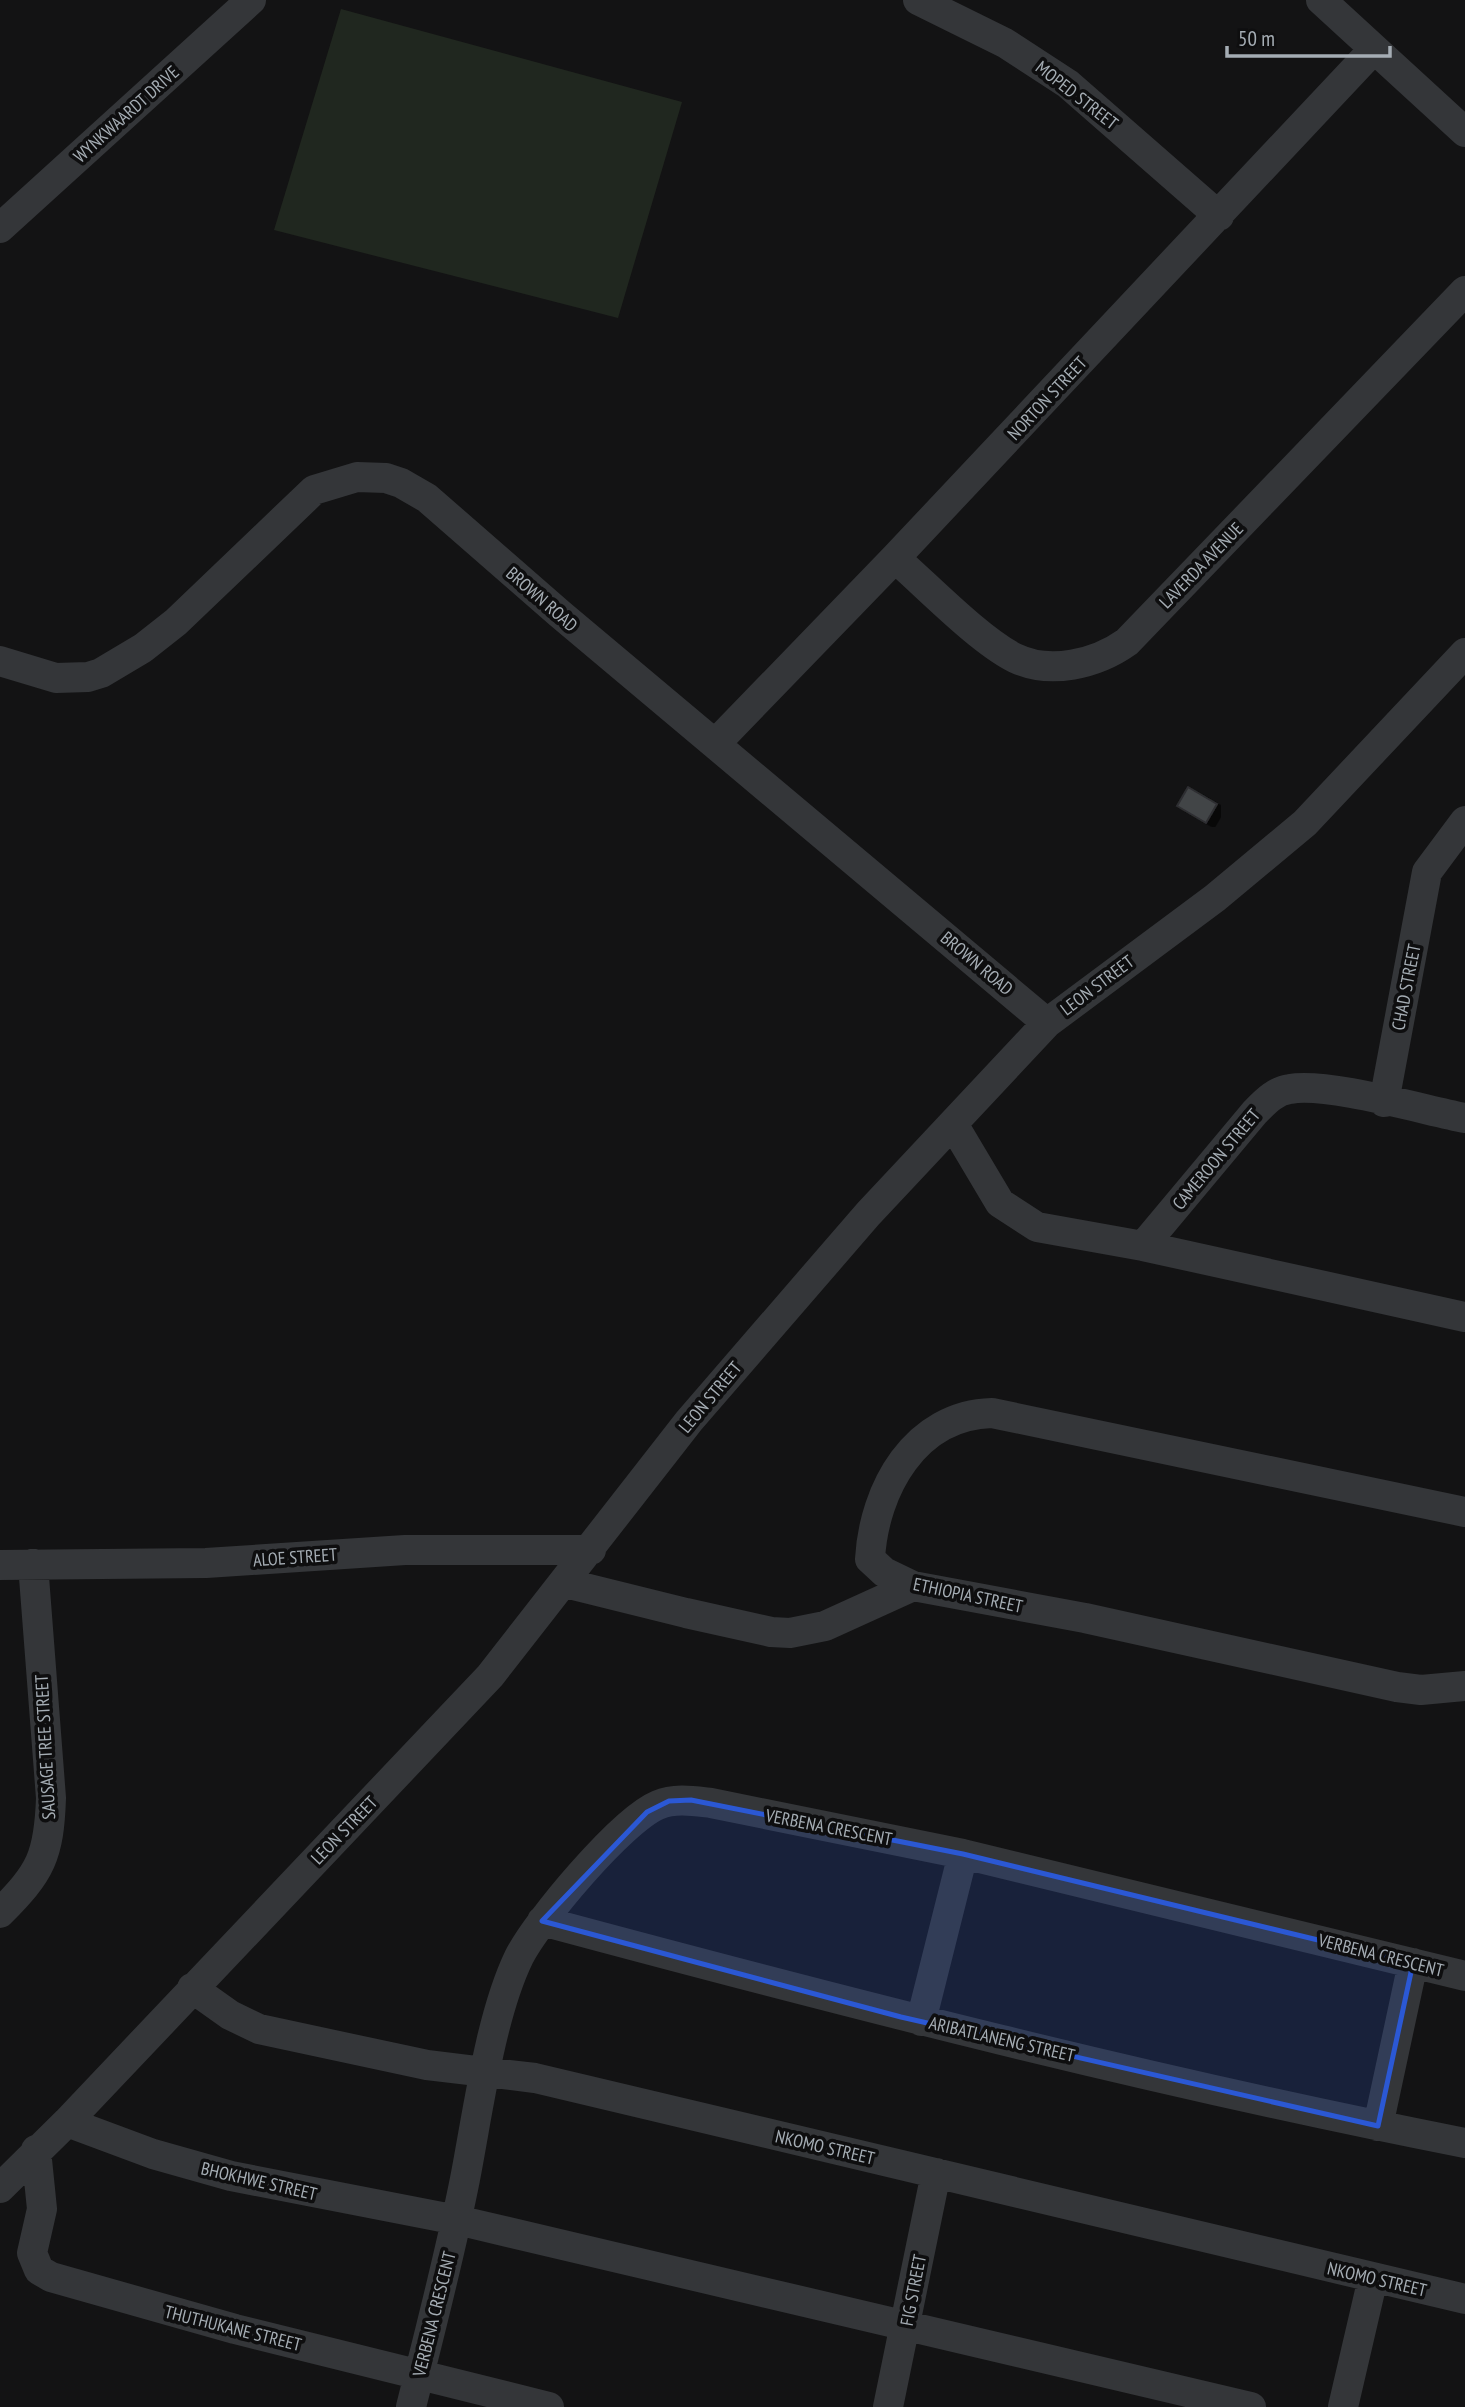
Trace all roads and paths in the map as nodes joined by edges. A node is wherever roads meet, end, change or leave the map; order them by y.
1 (251, 0) edge
2 (918, 0) edge
3 (1321, 0) edge
4 (1374, 49) junction
5 (1465, 132) edge
6 (1219, 216) junction
7 (0, 228) edge
8 (1465, 291) edge
9 (895, 558) junction
10 (1465, 653) edge
11 (0, 661) edge
12 (716, 743) junction
13 (1465, 821) edge
14 (1047, 1023) junction
15 (1384, 1102) junction
16 (1465, 1118) edge
17 (953, 1124) junction
18 (1143, 1247) junction
19 (1465, 1317) edge
20 (1465, 1511) edge
21 (591, 1550) junction
22 (33, 1564) junction
23 (0, 1565) edge
24 (565, 1583) junction
25 (913, 1586) junction
26 (1465, 1686) edge
27 (963, 1854) junction
28 (0, 1913) edge
29 (542, 1921) junction
30 (1413, 1963) junction
31 (1465, 1976) edge
32 (192, 1988) junction
33 (921, 2021) junction
34 (486, 2072) junction
35 (67, 2122) junction
36 (1378, 2126) junction
37 (1465, 2143) edge
38 (36, 2150) junction
39 (936, 2173) junction
40 (0, 2188) edge
41 (457, 2220) junction
42 (1373, 2278) junction
43 (1465, 2299) edge
44 (905, 2328) junction
45 (419, 2375) junction
46 (411, 2407) edge
47 (549, 2407) edge
48 (888, 2407) edge
49 (1251, 2407) edge
50 (1343, 2407) edge

1 - 7 street, WYNKWAARDT DRIVE
2 - 6 street, MOPED STREET
3 - 4 street
4 - 5 street
4 - 6 street, NORTON STREET
6 - 9 street, NORTON STREET
8 - 9 street, LAVERDA AVENUE
9 - 12 street, NORTON STREET
10 - 14 street, LEON STREET
11 - 12 street, BROWN ROAD
12 - 14 street, BROWN ROAD
13 - 15 street, CHAD STREET
14 - 17 street, LEON STREET
15 - 16 street, CAMEROON STREET
15 - 18 street, CAMEROON STREET
17 - 18 street
17 - 21 street, LEON STREET
18 - 19 street
20 - 25 street, ETHIOPIA STREET
21 - 22 street, ALOE STREET
21 - 24 street, LEON STREET
22 - 23 street, ALOE STREET
22 - 28 street, SAUSAGE TREE STREET
24 - 25 street
24 - 32 street, LEON STREET
25 - 26 street, ETHIOPIA STREET
27 - 29 street, VERBENA CRESCENT
27 - 30 street, VERBENA CRESCENT
27 - 33 street
29 - 33 street, ARIBATLANENG STREET
29 - 34 street, VERBENA CRESCENT
30 - 31 street, VERBENA CRESCENT
30 - 36 street
32 - 34 street, NKOMO STREET
32 - 35 street, LEON STREET
33 - 36 street, ARIBATLANENG STREET
34 - 39 street, NKOMO STREET
34 - 41 street, VERBENA CRESCENT
35 - 38 street, LEON STREET
35 - 41 street, BHOKHWE STREET
36 - 37 street, ARIBATLANENG STREET
38 - 40 street, LEON STREET
38 - 45 street, THUTHUKANE STREET
39 - 42 street, NKOMO STREET
39 - 44 street, FIG STREET
41 - 44 street
41 - 45 street, VERBENA CRESCENT
42 - 43 street, NKOMO STREET
42 - 50 street
44 - 48 street, FIG STREET
44 - 49 street
45 - 46 street, VERBENA CRESCENT
45 - 47 street, THUTHUKANE STREET

